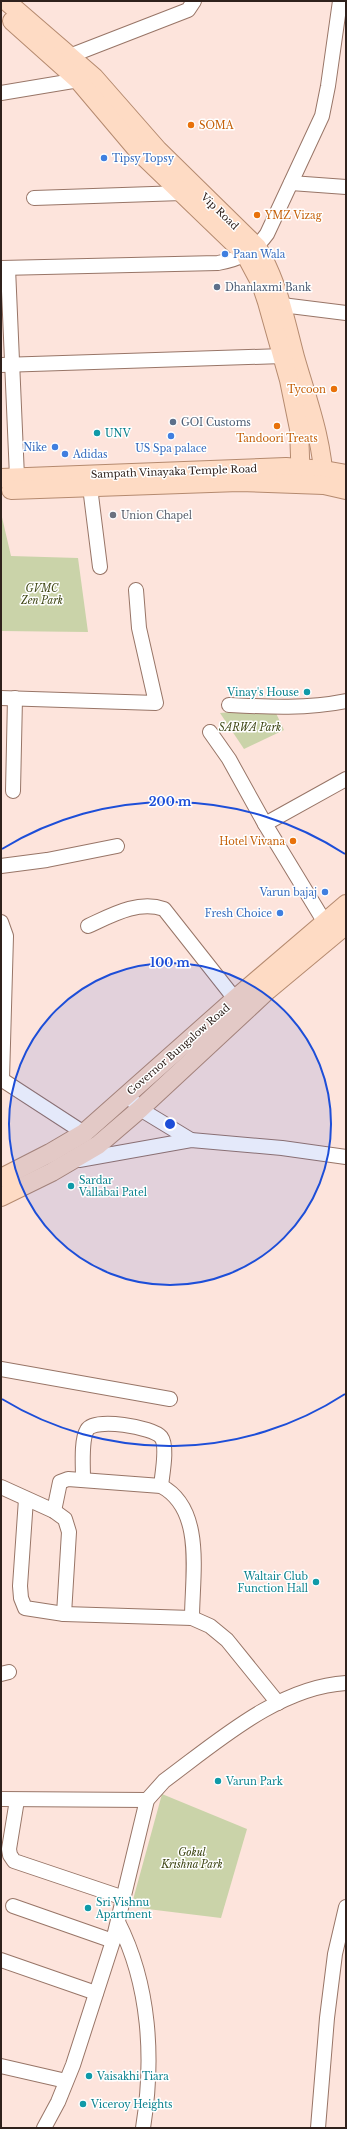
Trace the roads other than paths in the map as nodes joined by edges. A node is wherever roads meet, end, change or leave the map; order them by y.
1 (6, 1) edge
2 (194, 1) edge
3 (340, 1) edge
4 (1, 12) edge
5 (72, 55) junction
6 (86, 78) junction
7 (1, 93) edge
8 (291, 183) junction
9 (346, 187) edge
10 (182, 193) junction
11 (34, 198) dead end
12 (251, 250) junction
13 (5, 268) edge
14 (282, 305) junction
15 (346, 313) edge
16 (282, 356) junction
17 (6, 365) edge
18 (346, 474) edge
19 (302, 476) junction
20 (324, 477) junction
21 (9, 478) edge
22 (90, 487) junction
23 (1, 490) edge
24 (346, 490) edge
25 (100, 567) dead end
26 (136, 590) dead end
27 (8, 698) edge
28 (346, 701) edge
29 (229, 704) dead end
30 (210, 732) dead end
31 (346, 779) edge
32 (13, 791) dead end
33 (265, 824) junction
34 (117, 846) dead end
35 (1, 866) edge
36 (346, 904) edge
37 (1, 922) edge
38 (88, 926) dead end
39 (334, 928) edge
40 (235, 999) junction
41 (2, 1079) edge
42 (127, 1094) junction
43 (140, 1109) junction
44 (84, 1132) junction
45 (191, 1140) junction
46 (346, 1157) edge
47 (71, 1162) junction
48 (1, 1178) edge
49 (1, 1197) edge
50 (1, 1369) edge
51 (170, 1400) dead end
52 (83, 1478) junction
53 (161, 1486) junction
54 (1, 1487) edge
55 (26, 1499) junction
56 (54, 1510) junction
57 (64, 1614) junction
58 (192, 1618) junction
59 (346, 1683) edge
60 (278, 1702) junction
61 (1, 1799) edge
62 (17, 1800) junction
63 (148, 1800) junction
64 (124, 1898) junction
65 (13, 1906) dead end
66 (346, 1907) edge
67 (118, 1922) junction
68 (113, 1941) junction
69 (1, 1960) edge
70 (96, 1993) junction
71 (1, 2066) edge
72 (66, 2081) junction
73 (44, 2128) edge
74 (143, 2128) edge
75 (318, 2128) edge

1 - 5 main road, Vip Road
2 - 5 street
3 - 8 street
4 - 6 main road, Vip Road
5 - 6 main road, Vip Road
6 - 7 street
6 - 10 main road, Vip Road
6 - 12 main road, Vip Road
8 - 9 street
8 - 12 street
10 - 11 street
10 - 12 main road, Vip Road
12 - 13 street
12 - 14 main road, Vip Road
12 - 16 main road, Vip Road
13 - 17 street
14 - 15 street
14 - 20 main road, Vip Road
16 - 17 street
16 - 19 main road, Vip Road
17 - 21 street
18 - 20 main road, Sampath Vinayaka Temple Road
19 - 20 main road, Sampath Vinayaka Temple Road
19 - 21 main road, Sampath Vinayaka Temple Road
19 - 22 main road, Sampath Vinayaka Temple Road
20 - 24 main road, Sampath Vinayaka Temple Road
22 - 23 main road, Sampath Vinayaka Temple Road
22 - 25 street
26 - 27 street
27 - 32 street
28 - 29 street
30 - 33 street
31 - 33 street
33 - 39 street
34 - 35 street
36 - 39 main road, Governor Bungalow Road
37 - 41 street
38 - 40 street
39 - 40 main road, Governor Bungalow Road
39 - 43 main road
40 - 42 main road, Governor Bungalow Road
41 - 44 street
42 - 43 street
42 - 44 main road, Governor Bungalow Road
43 - 45 street
43 - 47 main road
44 - 48 main road, Governor Bungalow Road
45 - 46 street
45 - 47 street
47 - 49 main road
50 - 51 street
52 - 53 street
52 - 53 street
52 - 56 street
53 - 58 street
54 - 55 street
55 - 56 street
55 - 57 street
56 - 57 street
57 - 58 street
58 - 60 street
59 - 60 street
60 - 63 street
61 - 62 street
62 - 63 street
62 - 64 street
63 - 64 street
64 - 67 street
65 - 68 street
66 - 75 street
67 - 68 street
67 - 74 street
68 - 70 street
69 - 70 street
70 - 72 street
71 - 72 street
72 - 73 street

